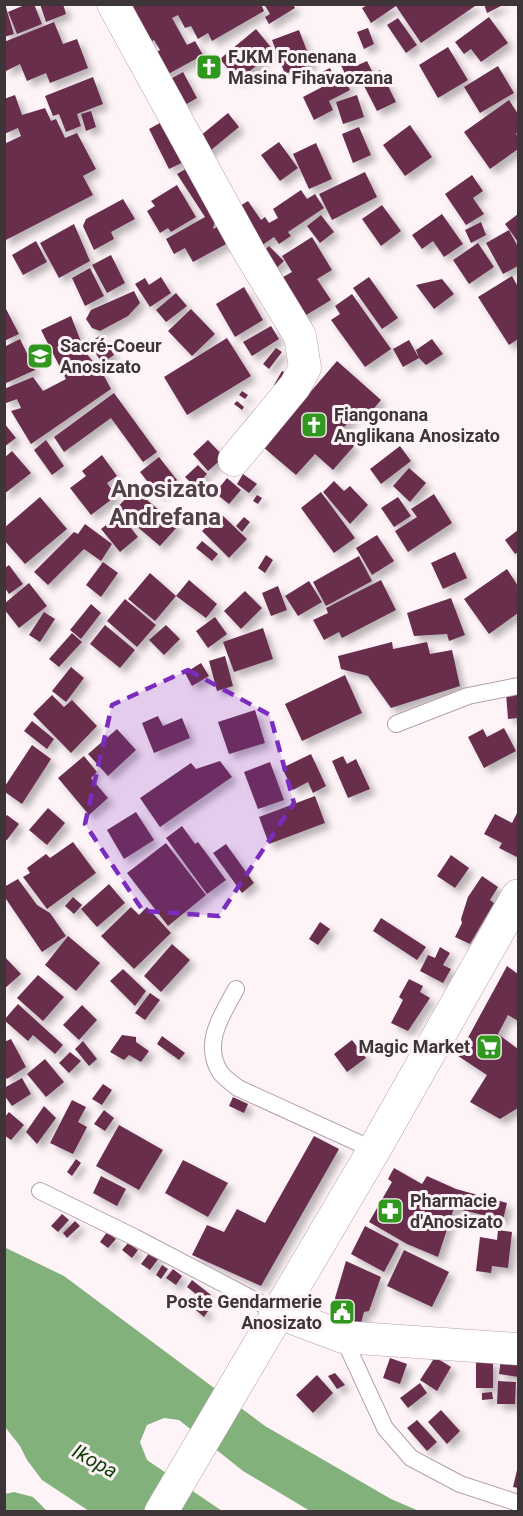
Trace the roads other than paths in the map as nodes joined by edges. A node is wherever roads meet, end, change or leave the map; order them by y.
1 (113, 4) edge
2 (234, 460) dead end
3 (519, 686) edge
4 (396, 724) dead end
5 (519, 896) edge
6 (236, 989) dead end
7 (374, 1150) junction
8 (40, 1191) dead end
9 (273, 1322) junction
10 (343, 1337) junction
11 (519, 1349) edge
12 (519, 1503) edge
13 (161, 1512) edge

1 - 2 street
3 - 4 lane
5 - 7 main road
6 - 7 lane
7 - 9 main road
8 - 9 lane
9 - 10 street
9 - 13 main road
10 - 11 street
10 - 12 lane

